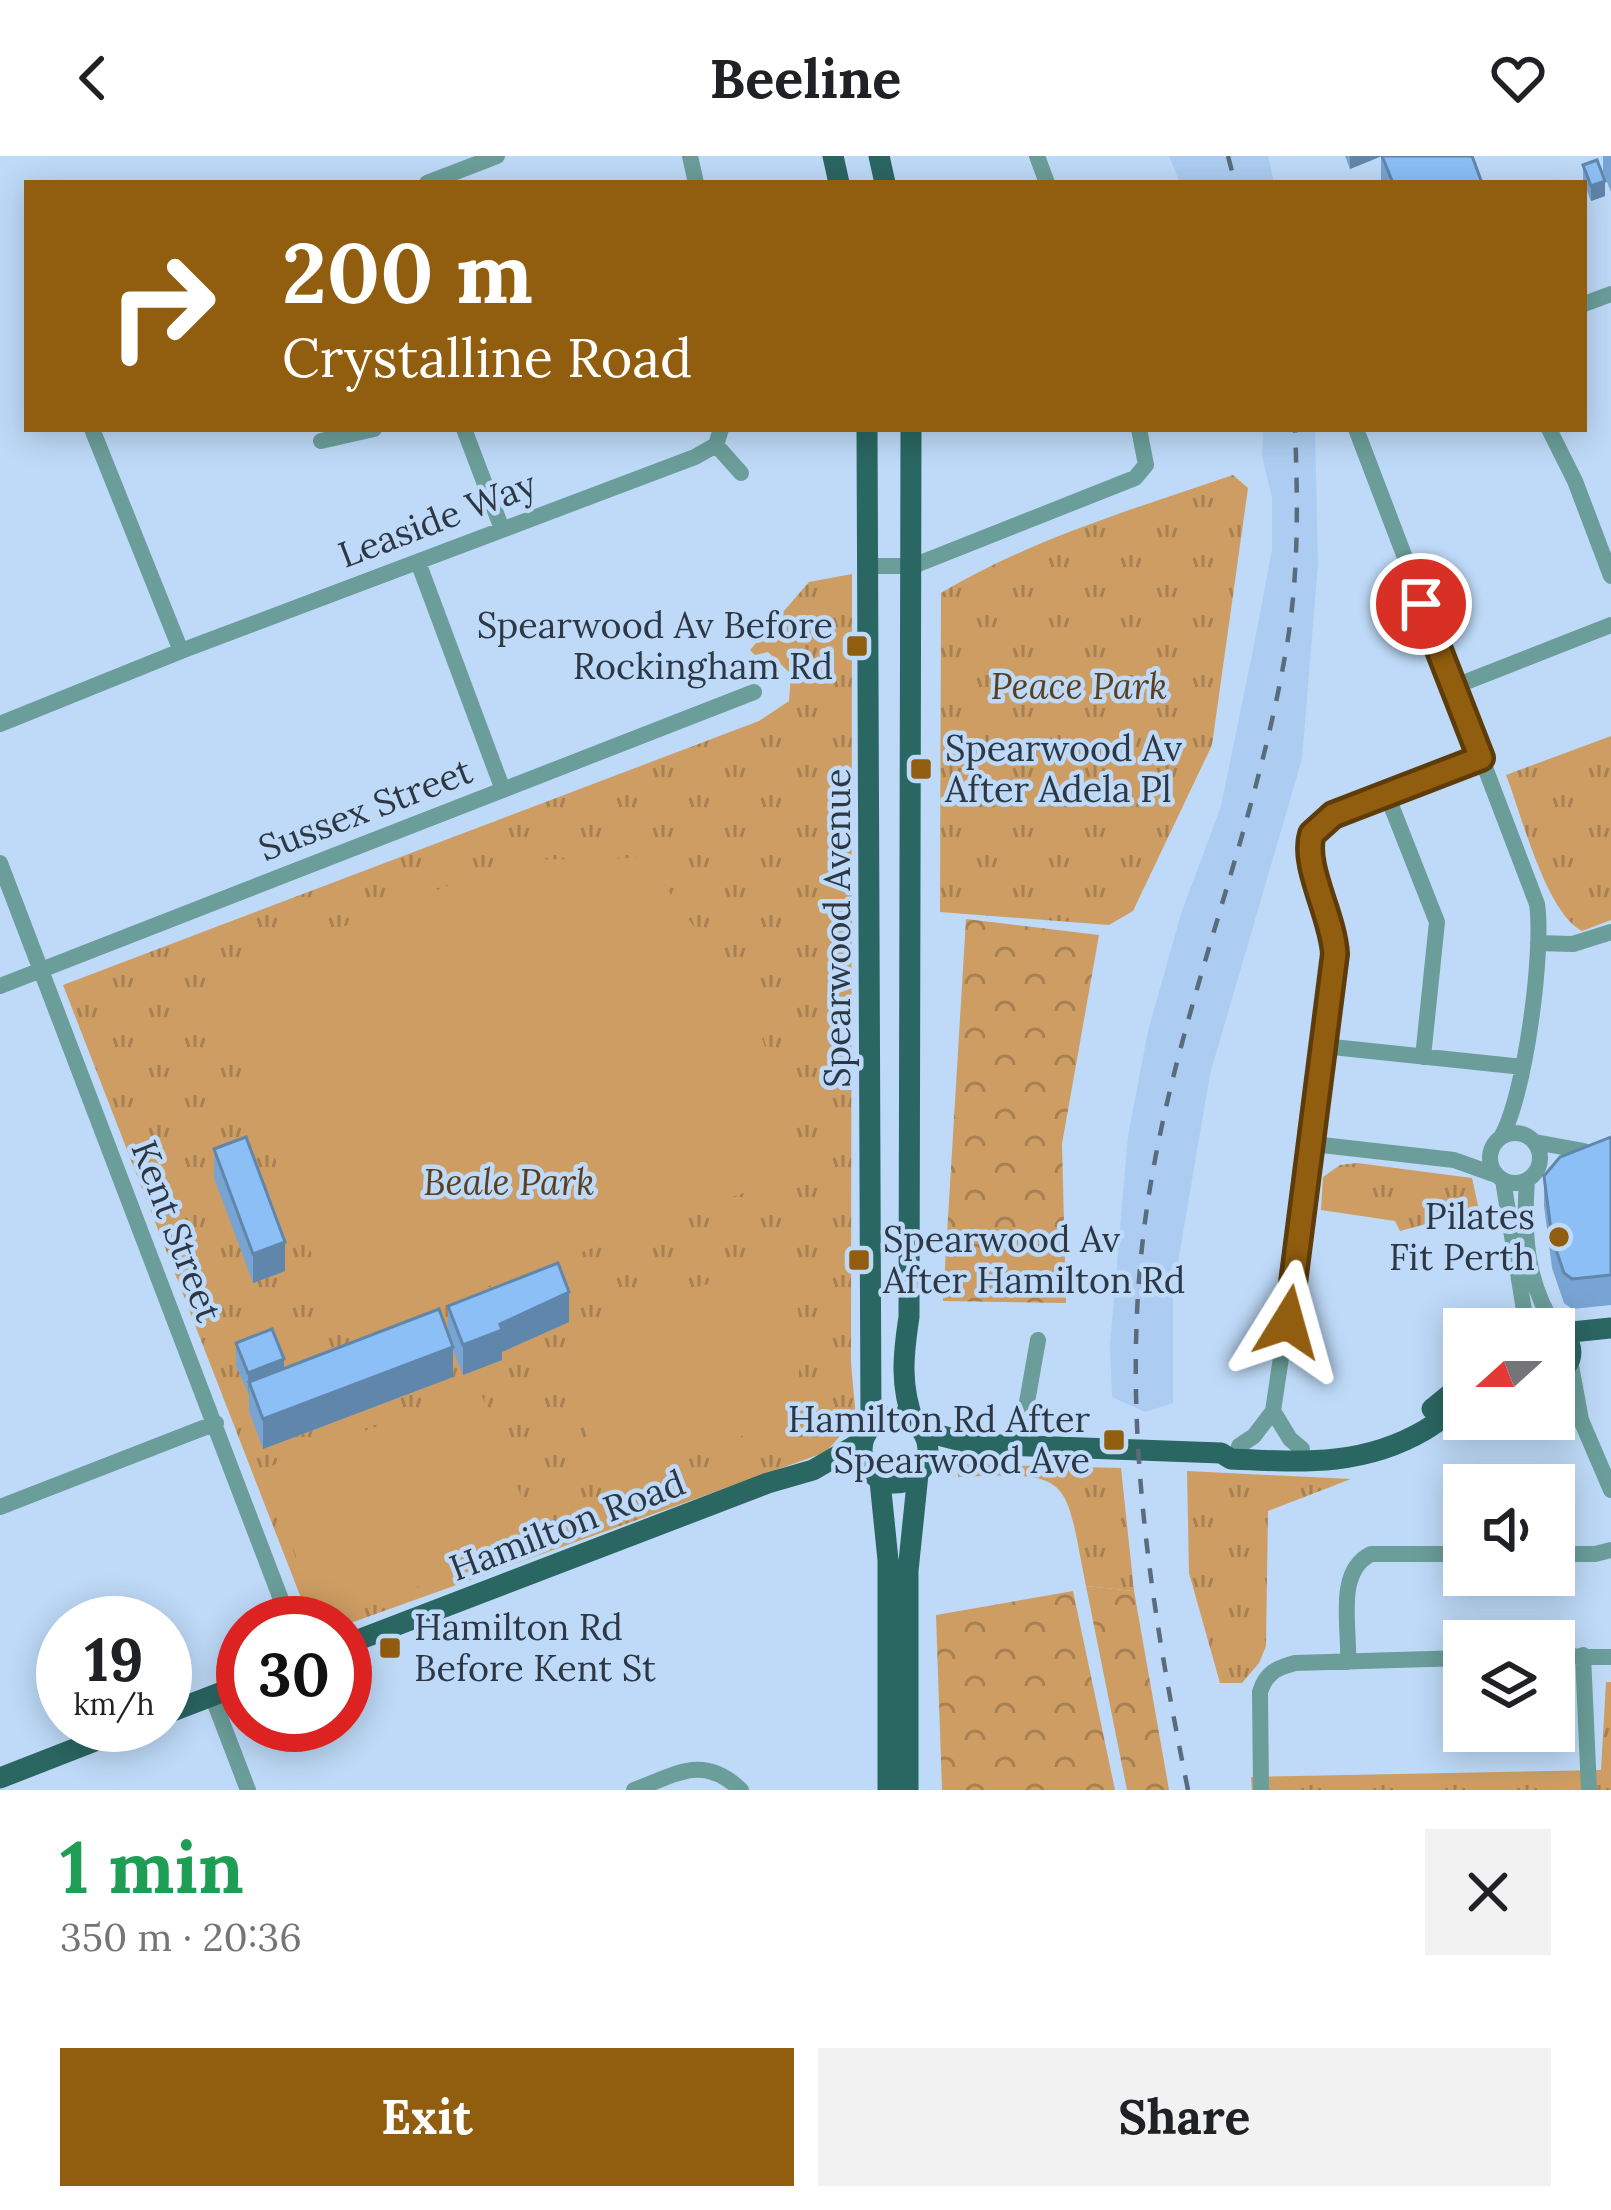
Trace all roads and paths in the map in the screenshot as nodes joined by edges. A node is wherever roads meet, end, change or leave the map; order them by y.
1 (497, 156) edge
2 (435, 180) edge
3 (93, 432) edge
4 (361, 432) edge
5 (465, 432) edge
6 (867, 432) edge
7 (911, 432) edge
8 (1140, 432) edge
9 (1550, 432) edge
10 (1356, 434) edge
11 (719, 437) edge
12 (321, 441) dead end
13 (741, 473) dead end
14 (502, 529) junction
15 (418, 562) junction
16 (868, 566) junction
17 (913, 566) junction
18 (1611, 576) edge
19 (1611, 625) edge
20 (181, 651) junction
21 (1453, 687) junction
22 (754, 692) dead end
23 (0, 724) edge
24 (1481, 758) junction
25 (503, 790) junction
26 (1387, 795) junction
27 (0, 863) edge
28 (1611, 932) edge
29 (1538, 943) junction
30 (41, 971) junction
31 (0, 986) edge
32 (1323, 1046) junction
33 (1423, 1057) junction
34 (1523, 1067) junction
35 (1519, 1099) junction
36 (1532, 1139) junction
37 (1497, 1141) junction
38 (1313, 1144) junction
39 (1454, 1160) junction
40 (1531, 1176) junction
41 (1500, 1178) junction
42 (1523, 1308) edge
43 (1545, 1308) edge
44 (1611, 1328) edge
45 (1575, 1329) edge
46 (1038, 1340) dead end
47 (1611, 1340) edge
48 (1575, 1362) edge
49 (1443, 1398) edge
50 (1575, 1404) edge
51 (1575, 1404) edge
52 (1274, 1411) junction
53 (1443, 1417) edge
54 (1581, 1420) junction
55 (215, 1423) junction
56 (918, 1427) junction
57 (867, 1434) junction
58 (974, 1444) junction
59 (1019, 1447) junction
60 (1230, 1449) junction
61 (1302, 1449) junction
62 (923, 1466) junction
63 (813, 1470) junction
64 (875, 1477) junction
65 (1611, 1489) edge
66 (0, 1507) edge
67 (1611, 1550) edge
68 (1443, 1554) edge
69 (1575, 1554) edge
70 (280, 1596) edge
71 (372, 1635) edge
72 (1601, 1653) edge
73 (1443, 1659) edge
74 (1348, 1662) junction
75 (216, 1694) edge
76 (212, 1696) junction
77 (192, 1704) edge
78 (67, 1752) edge
79 (0, 1778) edge
80 (248, 1790) edge
81 (634, 1790) edge
82 (741, 1790) edge
83 (889, 1790) edge
84 (908, 1790) edge
85 (1261, 1790) edge
86 (1589, 1790) edge

1 - 2 street
3 - 20 street
4 - 12 street
5 - 14 street
6 - 16 main road, Spearwood Avenue
7 - 17 main road, Spearwood Avenue
8 - 17 street
9 - 18 street
10 - 21 street
11 - 13 street, Leaside Way
11 - 14 street, Leaside Way
14 - 15 street, Leaside Way
15 - 20 street, Leaside Way
15 - 25 street
16 - 17 street
16 - 57 main road, Spearwood Avenue
17 - 56 main road, Spearwood Avenue
19 - 21 street
20 - 23 street, Leaside Way
21 - 24 street
22 - 25 street, Sussex Street
24 - 26 street
24 - 29 street
25 - 30 street, Sussex Street
26 - 32 street
26 - 33 street
27 - 30 street, Kent Street
28 - 29 street
29 - 34 street
30 - 31 street, Sussex Street
30 - 55 street, Kent Street
32 - 33 street
32 - 38 street
33 - 34 street
34 - 35 street
35 - 36 street
35 - 37 street
36 - 37 street
36 - 40 street
36 - 40 street
37 - 39 street
37 - 41 street
38 - 39 street
38 - 52 street
39 - 41 street
40 - 41 street
40 - 43 street
41 - 42 street
44 - 45 main road
46 - 59 street
47 - 48 main road
49 - 61 main road
50 - 54 street
51 - 54 street
52 - 60 street
52 - 61 street
53 - 60 main road
54 - 65 street
55 - 66 street
55 - 70 street, Kent Street
56 - 57 main road
56 - 58 main road
56 - 62 main road
57 - 63 main road, Hamilton Road
57 - 64 main road
58 - 59 main road
58 - 62 main road
59 - 60 main road
60 - 61 main road
62 - 64 main road
62 - 84 main road
63 - 64 main road, Hamilton Road
63 - 71 main road, Hamilton Road
64 - 83 main road
67 - 69 street
68 - 74 street
72 - 86 street
73 - 74 street
74 - 85 street
75 - 76 main road
76 - 77 main road
76 - 80 street
78 - 79 main road
81 - 82 street

